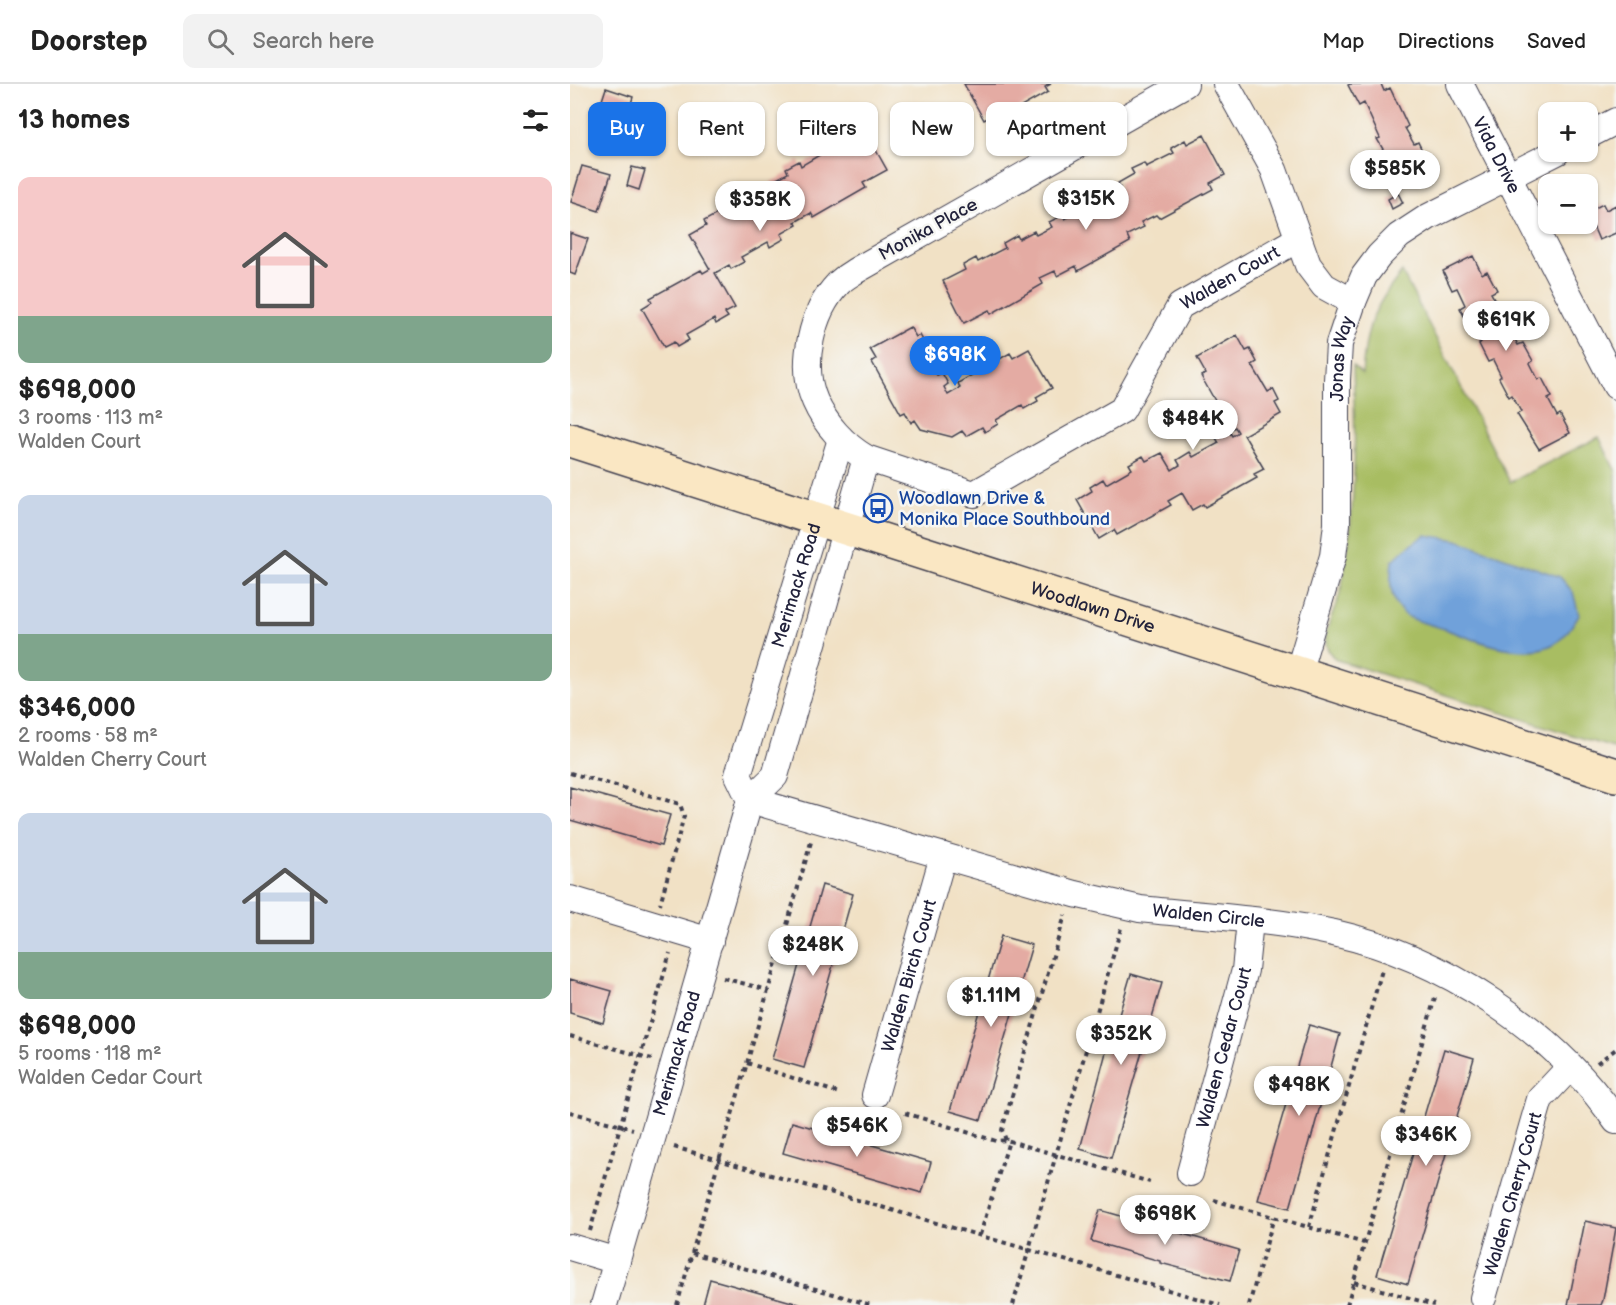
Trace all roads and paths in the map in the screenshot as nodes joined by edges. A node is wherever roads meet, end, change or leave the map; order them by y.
1 (1185, 84) edge
2 (1226, 84) edge
3 (1460, 84) edge
4 (1616, 121) edge
5 (1598, 130) edge
6 (1538, 162) edge
7 (1507, 177) junction
8 (1298, 239) junction
9 (1353, 302) junction
10 (1616, 386) edge
11 (570, 440) edge
12 (854, 449) junction
13 (831, 524) junction
14 (1298, 673) junction
15 (570, 773) edge
16 (1616, 775) edge
17 (750, 800) junction
18 (811, 841) dead end
19 (943, 856) junction
20 (570, 899) edge
21 (659, 911) dead end
22 (1065, 915) dead end
23 (1250, 921) junction
24 (1122, 928) dead end
25 (710, 941) junction
26 (673, 943) dead end
27 (1385, 960) dead end
28 (701, 973) junction
29 (1438, 987) dead end
30 (768, 990) junction
31 (570, 1036) edge
32 (1616, 1049) edge
33 (640, 1056) junction
34 (661, 1062) dead end
35 (747, 1063) junction
36 (1580, 1068) junction
37 (839, 1093) dead end
38 (874, 1095) dead end
39 (570, 1112) edge
40 (905, 1113) dead end
41 (1616, 1121) edge
42 (620, 1126) junction
43 (642, 1132) dead end
44 (1007, 1141) junction
45 (664, 1145) dead end
46 (1056, 1155) junction
47 (719, 1160) junction
48 (1190, 1173) dead end
49 (1150, 1182) dead end
50 (1214, 1200) dead end
51 (1274, 1217) junction
52 (1309, 1227) junction
53 (980, 1235) junction
54 (579, 1243) edge
55 (1364, 1244) junction
56 (1028, 1250) junction
57 (692, 1253) junction
58 (617, 1261) junction
59 (1354, 1282) junction
60 (1484, 1298) dead end
61 (1349, 1299) junction
62 (604, 1305) edge
63 (677, 1305) edge
64 (871, 1305) edge
65 (1012, 1305) edge
66 (1220, 1305) edge
67 (1249, 1305) edge
68 (1342, 1305) edge
69 (1347, 1305) edge
70 (1434, 1305) edge

1 - 12 street, Monika Place
2 - 8 street
3 - 7 street, Vida Drive
4 - 5 street
6 - 7 street, Jonas Way
7 - 9 street, Jonas Way
7 - 10 street, Vida Drive
8 - 9 street
8 - 12 street, Walden Court
9 - 14 street, Jonas Way
11 - 13 main road, Woodlawn Drive
12 - 13 street, Merimack Road
13 - 14 main road, Woodlawn Drive
13 - 17 street, Merimack Road
13 - 17 street, Merimack Road
14 - 16 main road, Woodlawn Drive
15 - 21 path
17 - 19 street, Walden Circle
17 - 25 street, Merimack Road
18 - 30 path
19 - 23 street, Walden Circle
19 - 38 street, Walden Birch Court
20 - 25 street
22 - 44 path
23 - 36 street, Walden Circle
23 - 48 street, Walden Cedar Court
24 - 46 path
25 - 28 street, Merimack Road
26 - 33 path
27 - 52 path
28 - 30 path
28 - 58 street, Merimack Road
29 - 55 path
30 - 35 path
31 - 33 path
32 - 36 path
33 - 34 path
33 - 42 path
35 - 37 path
35 - 47 path
36 - 41 street, Walden Circle
36 - 60 street, Walden Cherry Court
39 - 42 path
40 - 44 path
42 - 43 path
42 - 54 path
44 - 46 path
44 - 53 path
45 - 47 path
46 - 49 path
46 - 56 path
47 - 53 path
47 - 57 path
50 - 51 path
51 - 52 path
51 - 67 path
52 - 55 path
53 - 56 path
54 - 58 street
55 - 59 path
56 - 65 path
56 - 66 path
57 - 63 path
57 - 64 path
58 - 62 street, Merimack Road
59 - 61 path
59 - 70 path
61 - 68 path
61 - 69 path

